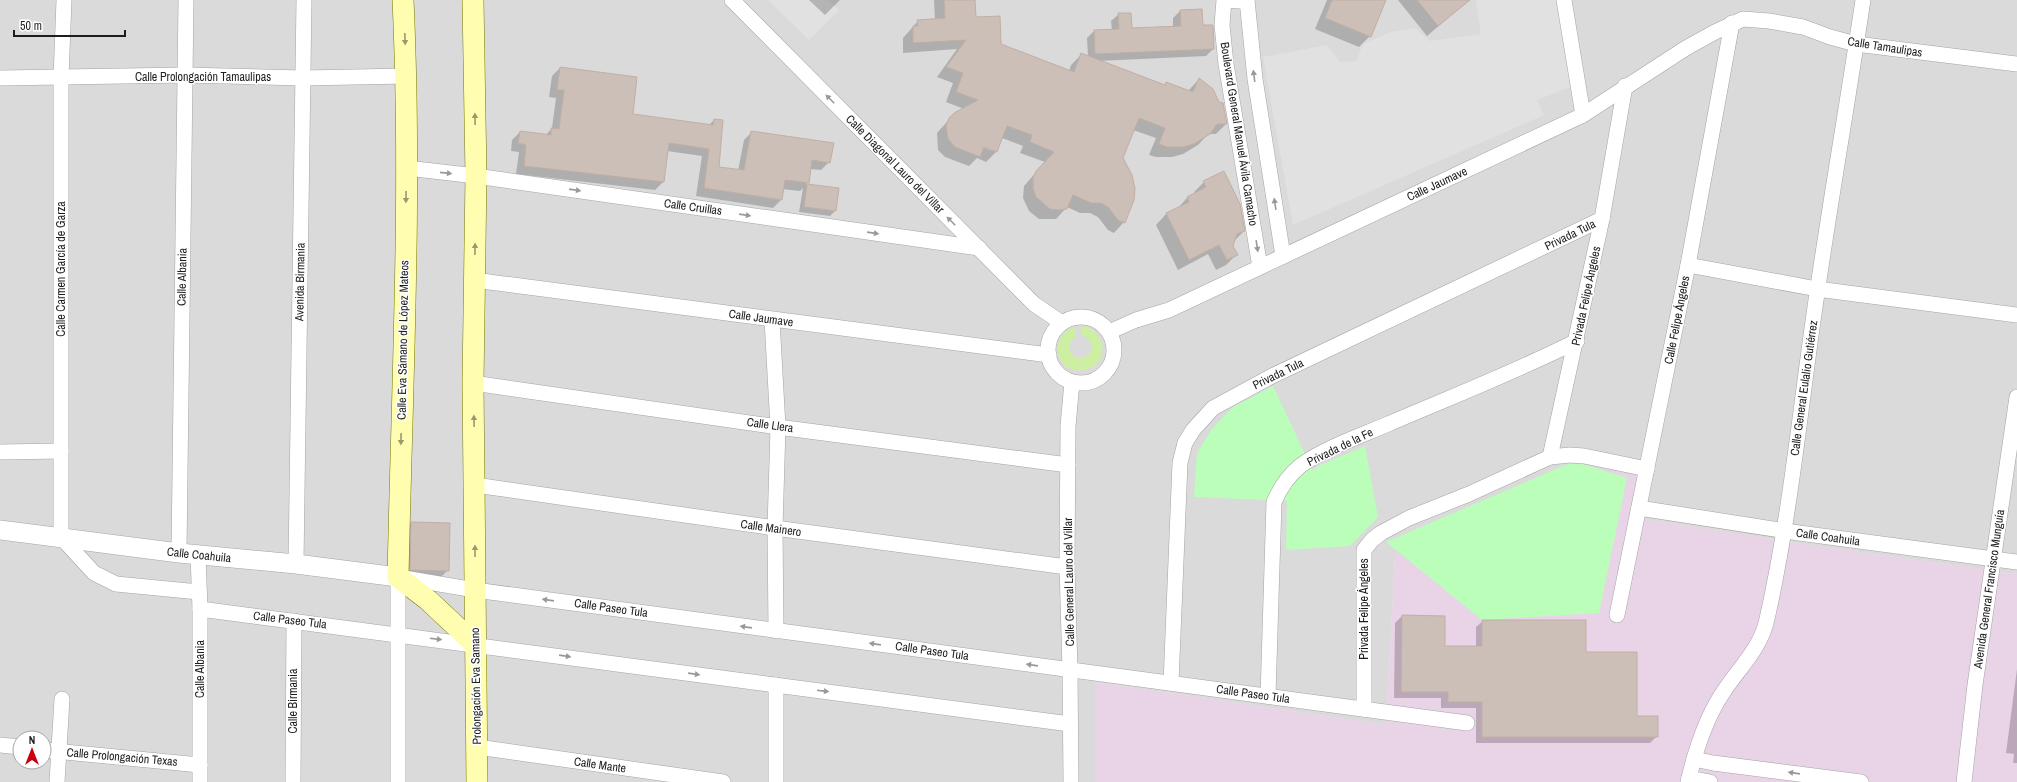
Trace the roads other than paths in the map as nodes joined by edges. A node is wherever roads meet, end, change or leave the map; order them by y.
1 (64, 0) edge
2 (186, 0) edge
3 (304, 0) edge
4 (403, 0) edge
5 (473, 0) edge
6 (732, 0) edge
7 (1224, 0) edge
8 (1228, 0) edge
9 (1247, 0) edge
10 (1564, 0) edge
11 (1863, 0) edge
12 (1756, 20) joint
13 (1732, 23) junction
14 (1856, 44) junction
15 (2017, 64) edge
16 (185, 75) junction
17 (406, 76) junction
18 (0, 78) edge
19 (62, 78) junction
20 (303, 78) junction
21 (1625, 86) junction
22 (1583, 115) junction
23 (407, 168) junction
24 (476, 176) junction
25 (1602, 219) junction
26 (979, 248) junction
27 (1283, 256) junction
28 (1688, 265) junction
29 (1260, 267) junction
30 (474, 280) junction
31 (1818, 289) junction
32 (2017, 315) edge
33 (772, 320) junction
34 (1062, 323) junction
35 (1109, 332) junction
36 (1577, 341) junction
37 (1048, 355) junction
38 (1072, 382) junction
39 (473, 383) junction
40 (2017, 397) edge
41 (778, 426) junction
42 (61, 451) junction
43 (0, 452) edge
44 (1550, 457) junction
45 (1068, 465) junction
46 (1647, 469) junction
47 (475, 485) junction
48 (1639, 508) junction
49 (775, 528) junction
50 (0, 530) edge
51 (1784, 530) junction
52 (61, 537) junction
53 (179, 553) junction
54 (198, 555) junction
55 (1993, 558) junction
56 (2017, 562) edge
57 (296, 564) junction
58 (1067, 567) junction
59 (398, 577) junction
60 (475, 590) junction
61 (199, 592) junction
62 (200, 609) junction
63 (1617, 615) dead end
64 (294, 621) junction
65 (776, 631) junction
66 (398, 635) junction
67 (476, 644) junction
68 (1070, 670) junction
69 (1171, 683) junction
70 (776, 685) junction
71 (1268, 696) junction
72 (62, 699) dead end
73 (1364, 710) junction
74 (1466, 723) dead end
75 (1070, 724) junction
76 (0, 745) edge
77 (12, 746) edge
78 (52, 746) edge
79 (478, 747) junction
80 (52, 751) edge
81 (52, 756) edge
82 (1694, 759) junction
83 (200, 765) junction
84 (1689, 780) edge
85 (57, 782) edge
86 (200, 782) edge
87 (293, 782) edge
88 (398, 782) edge
89 (477, 782) edge
90 (723, 782) edge
91 (776, 782) edge
92 (1071, 782) edge
93 (1710, 782) edge
94 (1860, 782) edge
95 (1964, 782) edge

1 - 19 street, Calle Carmen García de Garza
2 - 16 street, Calle Albania
3 - 20 street, Avenida Birmania
4 -> 17 main road, Calle Eva Sámano de López Mateos
24 -> 5 main road
26 -> 6 street, Calle Diagonal Lauro del Villar
7 -> 29 street, Boulevard General Manuel Ávila Camacho
8 - 9 street, Boulevard General Manuel Ávila Camacho
27 -> 9 street, Boulevard General Manuel Ávila Camacho
10 - 22 street
11 - 14 street, Calle General Eulalio Gutiérrez
12 - 13 street, Calle Jaumave
12 - 14 street, Calle Tamaulipas
13 - 21 street, Calle Jaumave
13 - 28 street, Calle Felipe Ángeles
14 - 15 street, Calle Tamaulipas
14 - 31 street, Calle General Eulalio Gutiérrez
16 - 19 street, Calle Prolongación Tamaulipas
16 - 20 street, Calle Prolongación Tamaulipas
16 - 53 street, Calle Albania
17 - 20 street, Calle Prolongación Tamaulipas
17 - 23 main road, Calle Eva Sámano de López Mateos
18 - 19 street, Calle Prolongación Tamaulipas
19 - 42 street, Calle Carmen García de Garza
20 - 57 street, Avenida Birmania
21 - 22 street, Calle Jaumave
21 - 25 street, Privada Felipe Ángeles
22 - 27 street, Calle Jaumave
23 -> 24 street, Calle Cruillas
23 -> 59 main road, Calle Eva Sámano de López Mateos
24 -> 26 street, Calle Cruillas
30 -> 24 main road
25 - 36 street, Privada Felipe Ángeles
25 - 69 street, Privada Tula
26 - 34 street, Calle Diagonal Lauro del Villar
27 - 29 street, Calle Jaumave
28 - 31 street
28 - 46 street, Calle Felipe Ángeles
29 - 35 street, Calle Jaumave
30 - 33 street, Calle Jaumave
30 - 39 main road
31 - 32 street
31 - 51 street, Calle General Eulalio Gutiérrez
33 - 37 street, Calle Jaumave
33 - 41 street
34 - 35 street
34 - 37 street
35 - 38 street
36 - 44 street, Privada Felipe Ángeles
36 - 71 street, Privada de la Fe
37 - 38 street
38 - 45 street, Calle General Lauro del Villar
39 - 41 street, Calle Llera
47 -> 39 main road
40 - 55 street, Avenida General Francisco Munguía
41 - 45 street, Calle Llera
41 - 49 street
42 - 43 street
42 - 52 street, Calle Carmen García de Garza
44 - 46 street, Privada Felipe Ángeles
44 - 73 street, Privada Felipe Ángeles
45 - 58 street, Calle General Lauro del Villar
46 - 48 street, Calle Felipe Ángeles
47 - 49 street, Calle Mainero
60 -> 47 main road
48 - 51 street, Calle Coahuila
48 - 63 street, Calle Felipe Ángeles
49 - 58 street, Calle Mainero
49 - 65 street
50 - 52 street, Calle Coahuila
51 - 55 street, Calle Coahuila
51 - 82 street, Calle General Eulalio Gutiérrez
52 - 53 street, Calle Coahuila
52 - 61 street
53 - 54 street, Calle Coahuila
54 - 57 street, Calle Coahuila
54 - 61 street, Calle Albania
55 - 56 street, Calle Coahuila
55 - 95 street, Avenida General Francisco Munguía
57 - 59 street, Calle Coahuila
58 - 68 street, Calle General Lauro del Villar
59 - 60 street, Calle Paseo Tula
59 - 66 street
59 - 67 main road
65 -> 60 street, Calle Paseo Tula
60 - 67 main road, Prolongación Eva Samano
61 - 62 street, Calle Albania
62 - 64 street, Calle Paseo Tula
62 - 83 street, Calle Albania
64 - 66 street, Calle Paseo Tula
64 - 87 street, Calle Birmania
68 -> 65 street, Calle Paseo Tula
66 -> 67 street, Calle Paseo Tula
66 - 88 street
67 -> 70 street, Calle Paseo Tula
67 - 79 main road, Prolongación Eva Samano
68 - 69 street, Calle Paseo Tula
68 - 75 street, Calle General Lauro del Villar
69 - 71 street, Calle Paseo Tula
70 -> 75 street, Calle Paseo Tula
70 - 91 street
71 - 73 street, Calle Paseo Tula
72 - 78 street
73 - 74 street, Calle Paseo Tula
75 - 92 street, Calle General Lauro del Villar
76 - 77 street
79 - 89 main road, Prolongación Eva Samano
79 - 90 street, Calle Mante
80 - 83 street, Calle Prolongación Texas
81 - 85 street
82 - 84 street, Calle General Eulalio Gutiérrez
94 -> 82 street
83 - 86 street, Calle Albania
84 - 93 street

